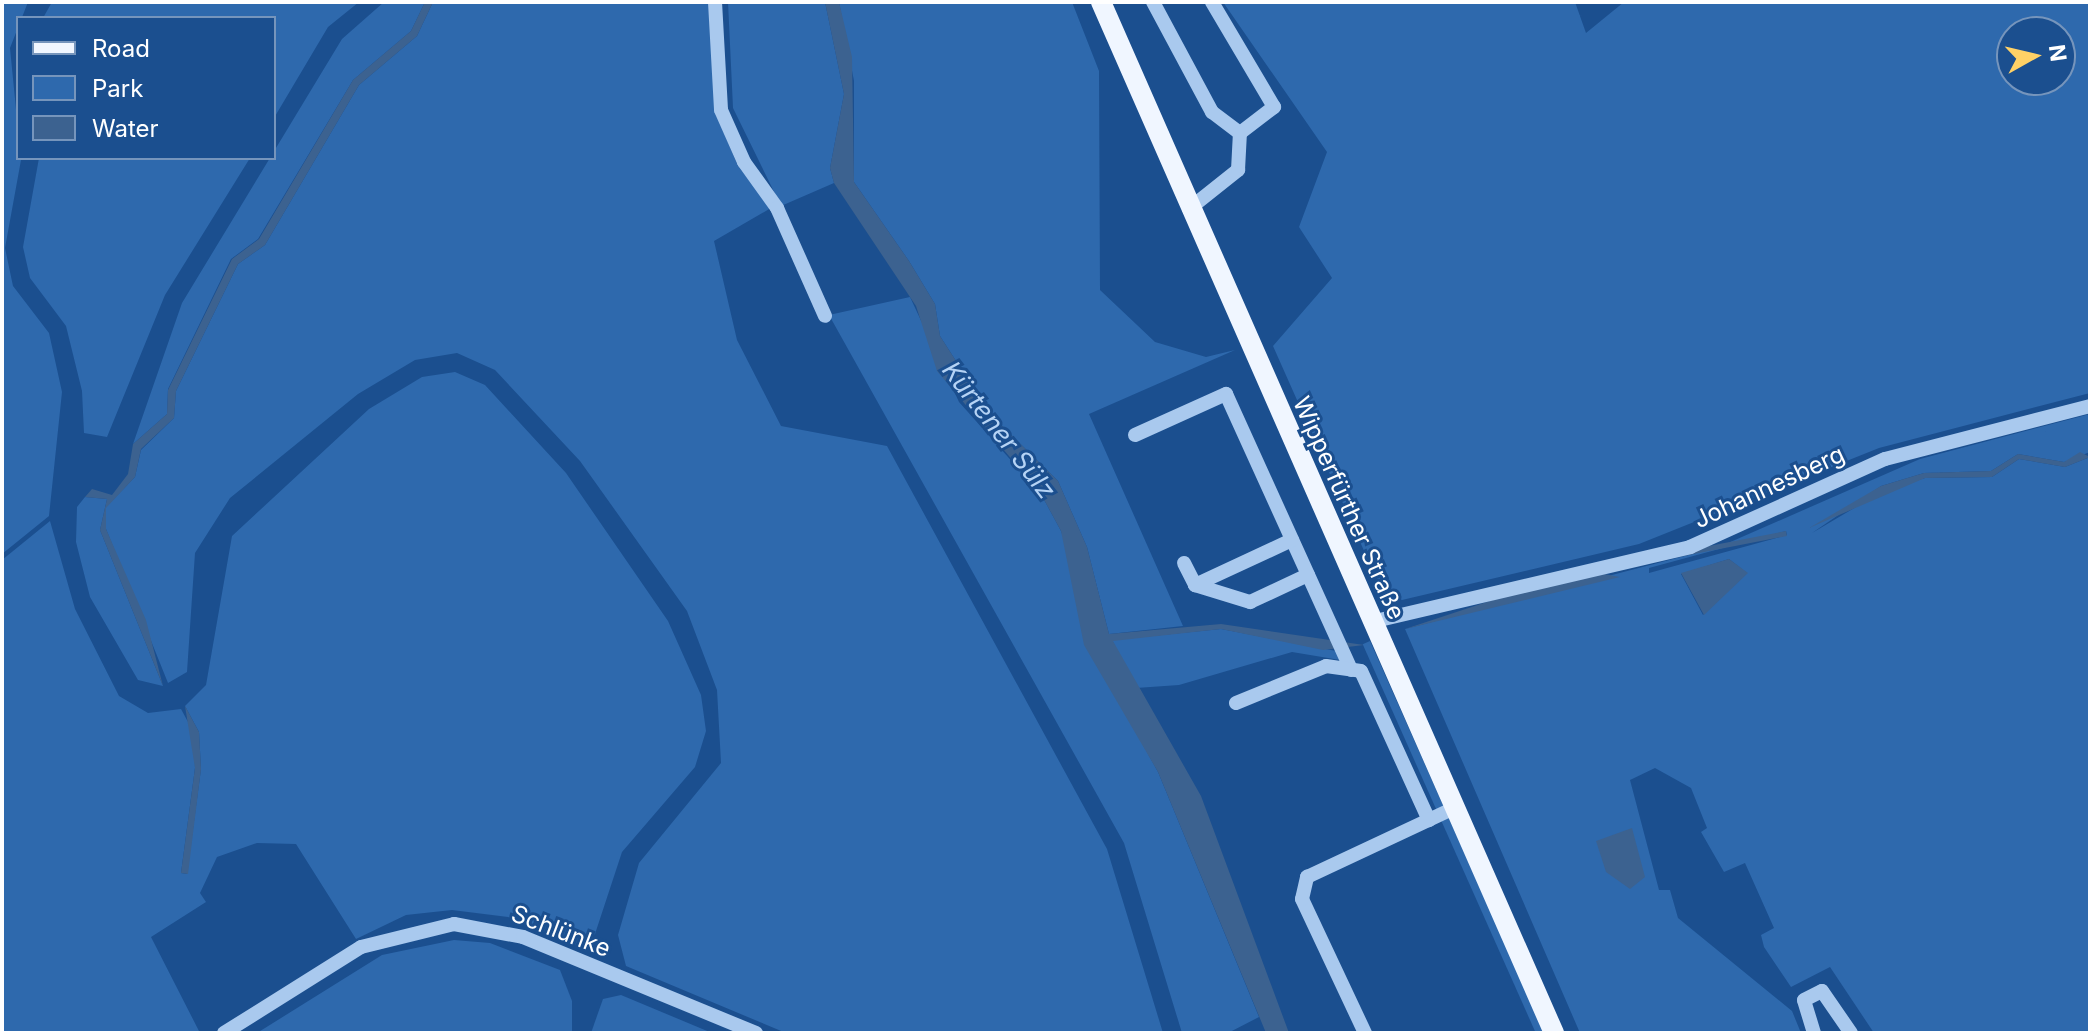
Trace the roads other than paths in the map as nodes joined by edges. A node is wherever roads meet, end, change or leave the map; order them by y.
1 (715, 2) edge
2 (1101, 2) edge
3 (1153, 2) edge
4 (1212, 2) edge
5 (1240, 133) junction
6 (1189, 209) junction
7 (825, 316) dead end
8 (2090, 406) edge
9 (1135, 435) dead end
10 (1292, 540) junction
11 (1184, 563) dead end
12 (1308, 575) junction
13 (1195, 585) junction
14 (1371, 622) junction
15 (1349, 665) junction
16 (1236, 703) dead end
17 (1454, 808) junction
18 (1429, 820) junction
19 (224, 1033) edge
20 (756, 1033) edge
21 (1365, 1033) edge
22 (1554, 1033) edge
23 (1814, 1033) edge
24 (1851, 1033) edge

1 - 7 street
2 - 6 main road, Wipperfürther Straße
3 - 5 street
4 - 5 street
5 - 6 street
6 - 14 main road, Wipperfürther Straße
8 - 14 street, Johannesberg
9 - 10 street
10 - 12 street
10 - 13 street
11 - 13 street
12 - 13 street
12 - 15 street
14 - 17 main road, Wipperfürther Straße
15 - 16 street
15 - 18 street
17 - 18 street
17 - 22 main road, Wipperfürther Straße
18 - 21 street
19 - 20 street, Schlünke
23 - 24 street

